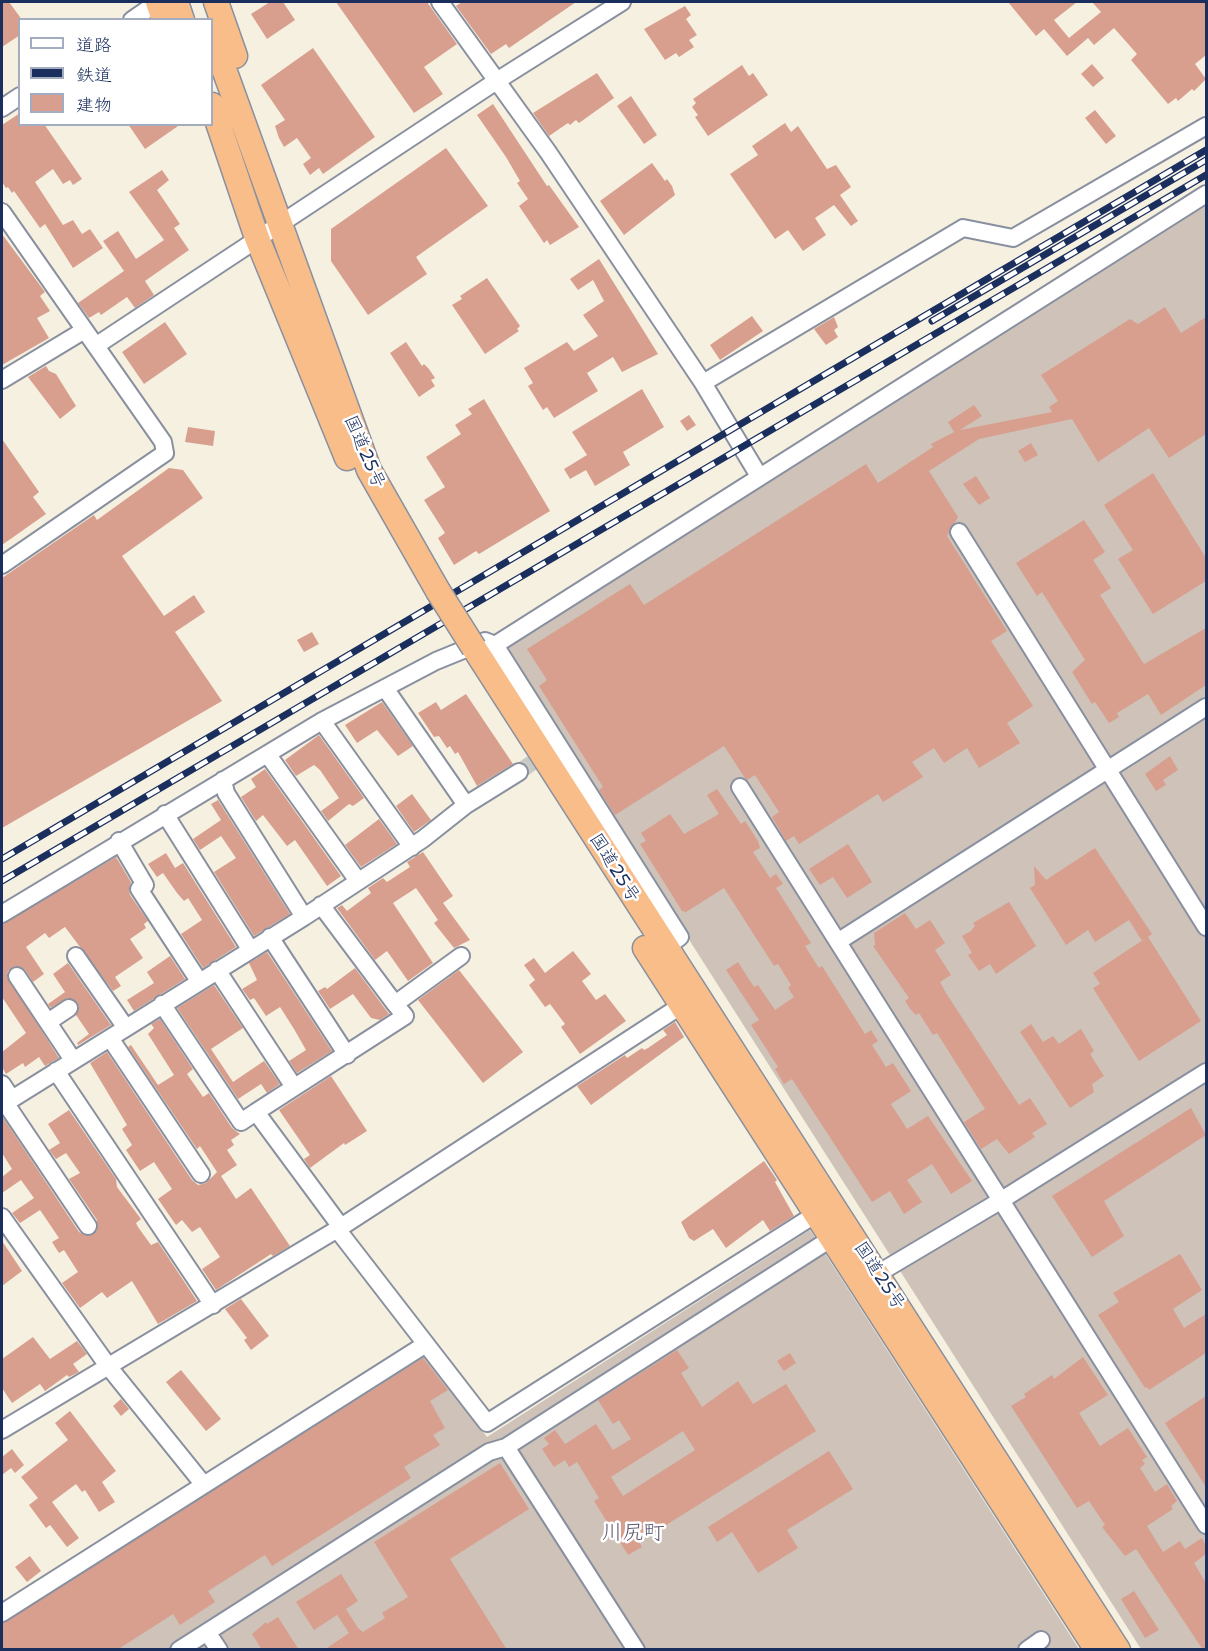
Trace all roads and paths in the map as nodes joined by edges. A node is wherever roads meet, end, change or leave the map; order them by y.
1 (158, 2) edge
2 (176, 2) edge
3 (199, 2) edge
4 (216, 2) edge
5 (622, 2) edge
6 (447, 4) edge
7 (135, 18) edge
8 (163, 18) edge
9 (181, 18) edge
10 (205, 18) edge
11 (213, 39) edge
12 (495, 82) junction
13 (18, 97) edge
14 (2, 108) edge
15 (213, 108) edge
16 (201, 126) edge
17 (1206, 126) edge
18 (1206, 194) edge
19 (2, 212) edge
20 (285, 221) junction
21 (252, 242) junction
22 (83, 332) junction
23 (97, 345) junction
24 (2, 380) edge
25 (703, 383) junction
26 (759, 476) junction
27 (959, 532) dead end
28 (2, 565) edge
29 (431, 596) junction
30 (476, 650) junction
31 (385, 688) junction
32 (1206, 706) edge
33 (322, 721) junction
34 (268, 755) junction
35 (1106, 770) junction
36 (519, 772) tunnel mouth
37 (223, 780) junction
38 (740, 787) dead end
39 (466, 805) junction
40 (165, 814) junction
41 (119, 841) junction
42 (411, 847) junction
43 (358, 881) junction
44 (321, 905) junction
45 (2, 914) edge
46 (304, 916) junction
47 (1206, 927) edge
48 (270, 938) junction
49 (839, 941) junction
50 (250, 950) junction
51 (76, 956) dead end
52 (460, 956) dead end
53 (217, 970) junction
54 (17, 976) dead end
55 (199, 981) junction
56 (162, 1004) junction
57 (395, 1004) junction
58 (682, 1005) junction
59 (69, 1008) dead end
60 (48, 1022) junction
61 (126, 1028) junction
62 (110, 1038) junction
63 (347, 1055) junction
64 (73, 1060) junction
65 (56, 1071) junction
66 (1206, 1072) edge
67 (294, 1088) junction
68 (3, 1093) edge
69 (256, 1112) junction
70 (201, 1174) dead end
71 (1000, 1201) junction
72 (816, 1214) junction
73 (2, 1217) edge
74 (88, 1226) dead end
75 (339, 1228) junction
76 (832, 1238) junction
77 (869, 1278) junction
78 (213, 1305) junction
79 (426, 1344) junction
80 (108, 1366) junction
81 (2, 1430) edge
82 (506, 1447) junction
83 (204, 1485) junction
84 (1206, 1525) edge
85 (2, 1614) edge
86 (207, 1632) junction
87 (179, 1650) edge
88 (219, 1650) edge
89 (636, 1650) edge
90 (1096, 1650) edge
91 (1118, 1650) edge

1 - 7 street
1 - 8 highway
2 - 9 highway
3 - 10 highway
4 - 20 highway
5 - 12 street
6 - 12 street
11 - 20 highway, 国道25号
12 - 20 street
12 - 25 street
13 - 14 street
15 - 21 highway, 国道25号
16 - 21 highway
17 - 25 street
18 - 26 street
19 - 22 street
20 - 21 street
20 - 29 highway, 国道25号
21 - 23 street
21 - 29 highway, 国道25号
22 - 23 street
22 - 24 street
23 - 28 street
25 - 26 street
26 - 30 street
27 - 35 street
29 - 30 highway, 国道25号, bridge
30 - 31 street
30 - 58 highway, 国道25号
30 - 77 highway, 国道25号
31 - 33 street
31 - 39 street
32 - 35 street
33 - 34 street
33 - 42 street
34 - 37 street
34 - 43 street
35 - 47 street
35 - 49 street
36 - 39 street
37 - 40 street
37 - 46 street
38 - 49 street
39 - 42 street
40 - 41 street
40 - 50 street
41 - 45 street
41 - 55 street
42 - 43 street
43 - 44 street
44 - 46 street
44 - 57 street
46 - 48 street
48 - 50 street
48 - 63 street
49 - 71 street
50 - 53 street
51 - 61 street
52 - 57 street
53 - 55 street
53 - 67 street
54 - 60 street
55 - 56 street
56 - 61 street
56 - 69 street
57 - 63 street
58 - 72 highway, 国道25号
58 - 75 street
59 - 60 street
60 - 64 street
61 - 62 street
62 - 64 street
62 - 70 street
63 - 67 street
64 - 65 street
65 - 68 street
65 - 78 street
66 - 71 street
67 - 69 street
68 - 74 street
69 - 75 street
71 - 77 street
71 - 84 street
72 - 76 highway, 国道25号
72 - 79 street
73 - 80 street
75 - 78 street
75 - 79 street
76 - 77 highway, 国道25号
76 - 82 street
77 - 90 highway, 国道25号
77 - 91 highway, 国道25号
78 - 80 street
79 - 83 street
80 - 81 street
80 - 83 street
82 - 86 street
82 - 89 street
83 - 85 street
86 - 87 street
86 - 88 street

